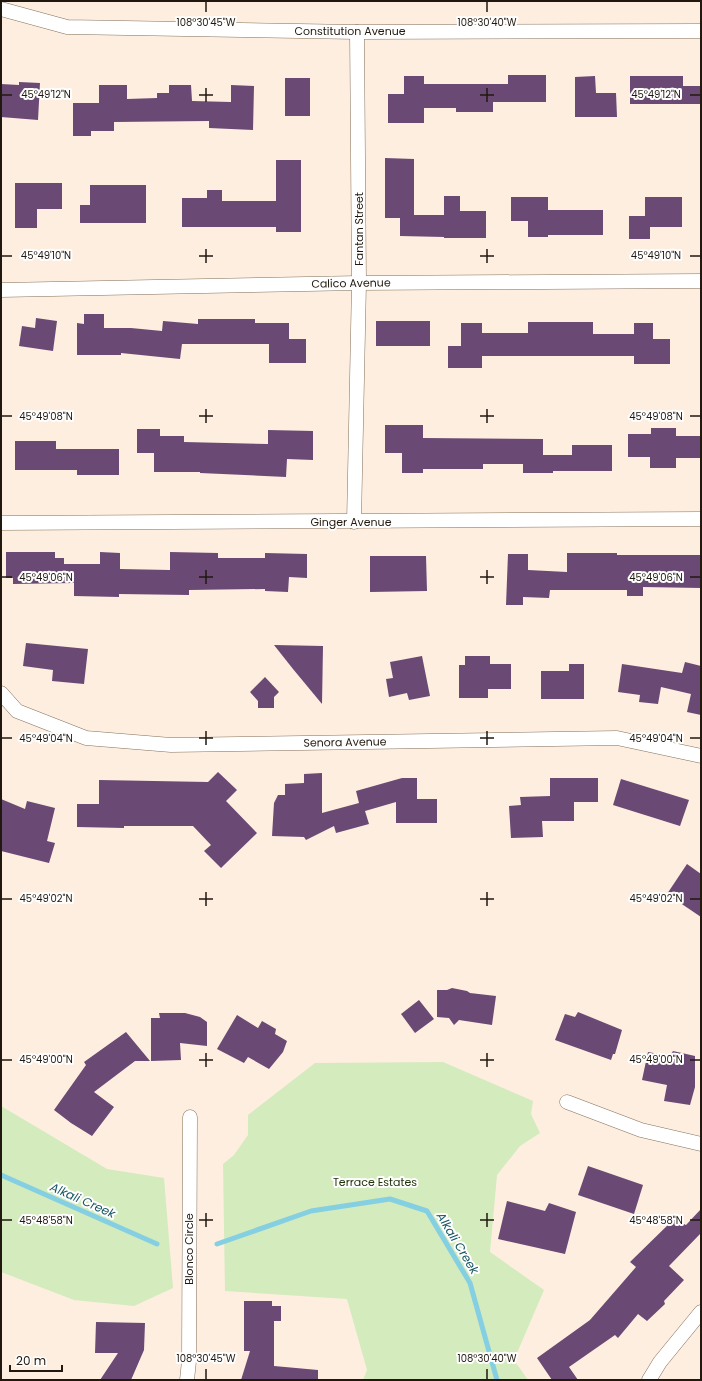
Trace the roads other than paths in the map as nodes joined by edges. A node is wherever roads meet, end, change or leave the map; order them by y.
1 (1, 9) edge
2 (701, 31) edge
3 (357, 32) junction
4 (701, 281) edge
5 (359, 283) junction
6 (1, 290) edge
7 (701, 519) edge
8 (354, 522) junction
9 (1, 523) edge
10 (1, 693) edge
11 (701, 756) edge
12 (567, 1102) dead end
13 (190, 1117) dead end
14 (701, 1144) edge
15 (701, 1312) edge
16 (187, 1380) edge
17 (649, 1380) edge

1 - 3 street, Constitution Avenue
2 - 3 street, Constitution Avenue
3 - 5 street, Fantan Street
4 - 5 street, Calico Avenue
5 - 6 street, Calico Avenue
5 - 8 street, Fantan Street
7 - 8 street, Ginger Avenue
8 - 9 street, Ginger Avenue
10 - 11 street, Senora Avenue
12 - 14 street
13 - 16 street, Blonco Circle
15 - 17 street

